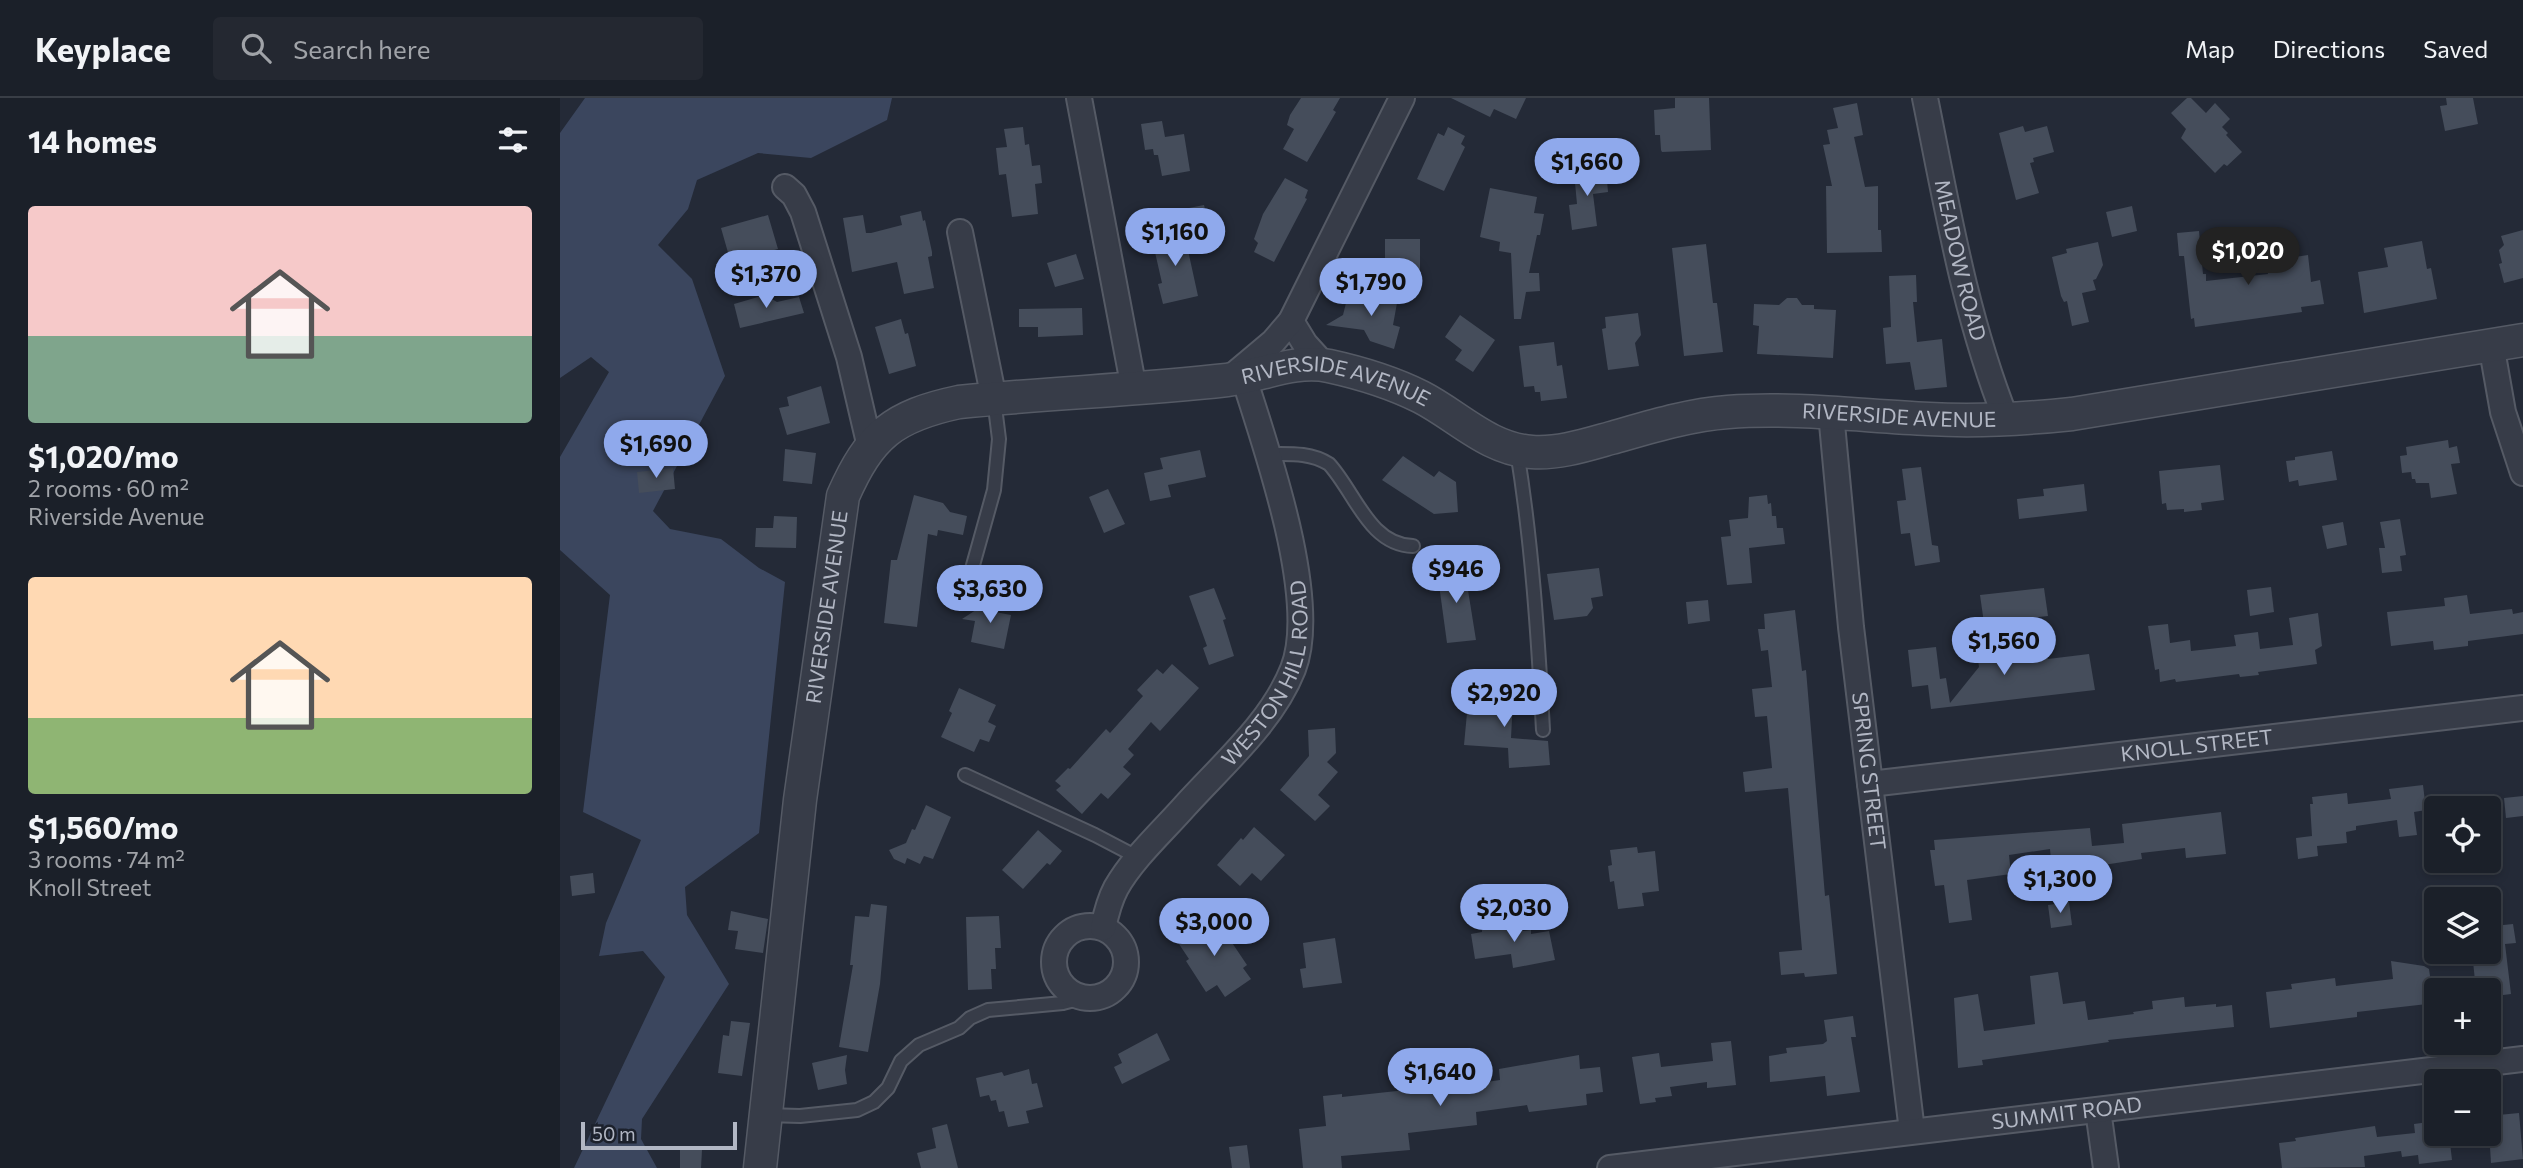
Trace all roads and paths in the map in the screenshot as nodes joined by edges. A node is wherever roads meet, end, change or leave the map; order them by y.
1 (1079, 98) edge
2 (1402, 98) edge
3 (1925, 98) edge
4 (785, 187) dead end
5 (960, 232) dead end
6 (1291, 321) junction
7 (2523, 340) edge
8 (2491, 344) junction
9 (1324, 365) junction
10 (1236, 379) junction
11 (1134, 389) junction
12 (994, 399) junction
13 (1831, 413) junction
14 (2006, 419) junction
15 (870, 447) junction
16 (1517, 450) junction
17 (1268, 454) junction
18 (2523, 473) edge
19 (1413, 546) dead end
20 (963, 601) dead end
21 (2523, 708) edge
22 (1542, 730) dead end
23 (965, 775) dead end
24 (1870, 784) junction
25 (1139, 858) junction
26 (1103, 928) junction
27 (1082, 998) junction
28 (2523, 1059) edge
29 (2098, 1110) junction
30 (765, 1115) junction
31 (1912, 1131) junction
32 (760, 1168) edge
33 (1610, 1168) edge
34 (2106, 1168) edge

1 - 11 street
2 - 6 street
3 - 14 street, MEADOW ROAD
4 - 15 street
5 - 12 street
6 - 9 street
6 - 10 street
7 - 8 street, RIVERSIDE AVENUE
8 - 14 street, RIVERSIDE AVENUE
8 - 18 street
9 - 10 street, RIVERSIDE AVENUE
9 - 16 street, RIVERSIDE AVENUE
10 - 11 street, RIVERSIDE AVENUE
10 - 17 street, WESTON HILL ROAD
11 - 12 street, RIVERSIDE AVENUE
12 - 15 street, RIVERSIDE AVENUE
12 - 20 lane
13 - 14 street, RIVERSIDE AVENUE
13 - 16 street, RIVERSIDE AVENUE
13 - 24 street, SPRING STREET
15 - 30 street, RIVERSIDE AVENUE
16 - 22 lane
17 - 19 lane
17 - 25 street, WESTON HILL ROAD
21 - 24 street, KNOLL STREET
23 - 25 lane
24 - 31 street, SPRING STREET
25 - 26 street, WESTON HILL ROAD
26 - 27 street
26 - 27 street
27 - 30 lane
28 - 29 street, SUMMIT ROAD
29 - 31 street, SUMMIT ROAD
29 - 34 street
30 - 32 street, RIVERSIDE AVENUE
31 - 33 street, SUMMIT ROAD

